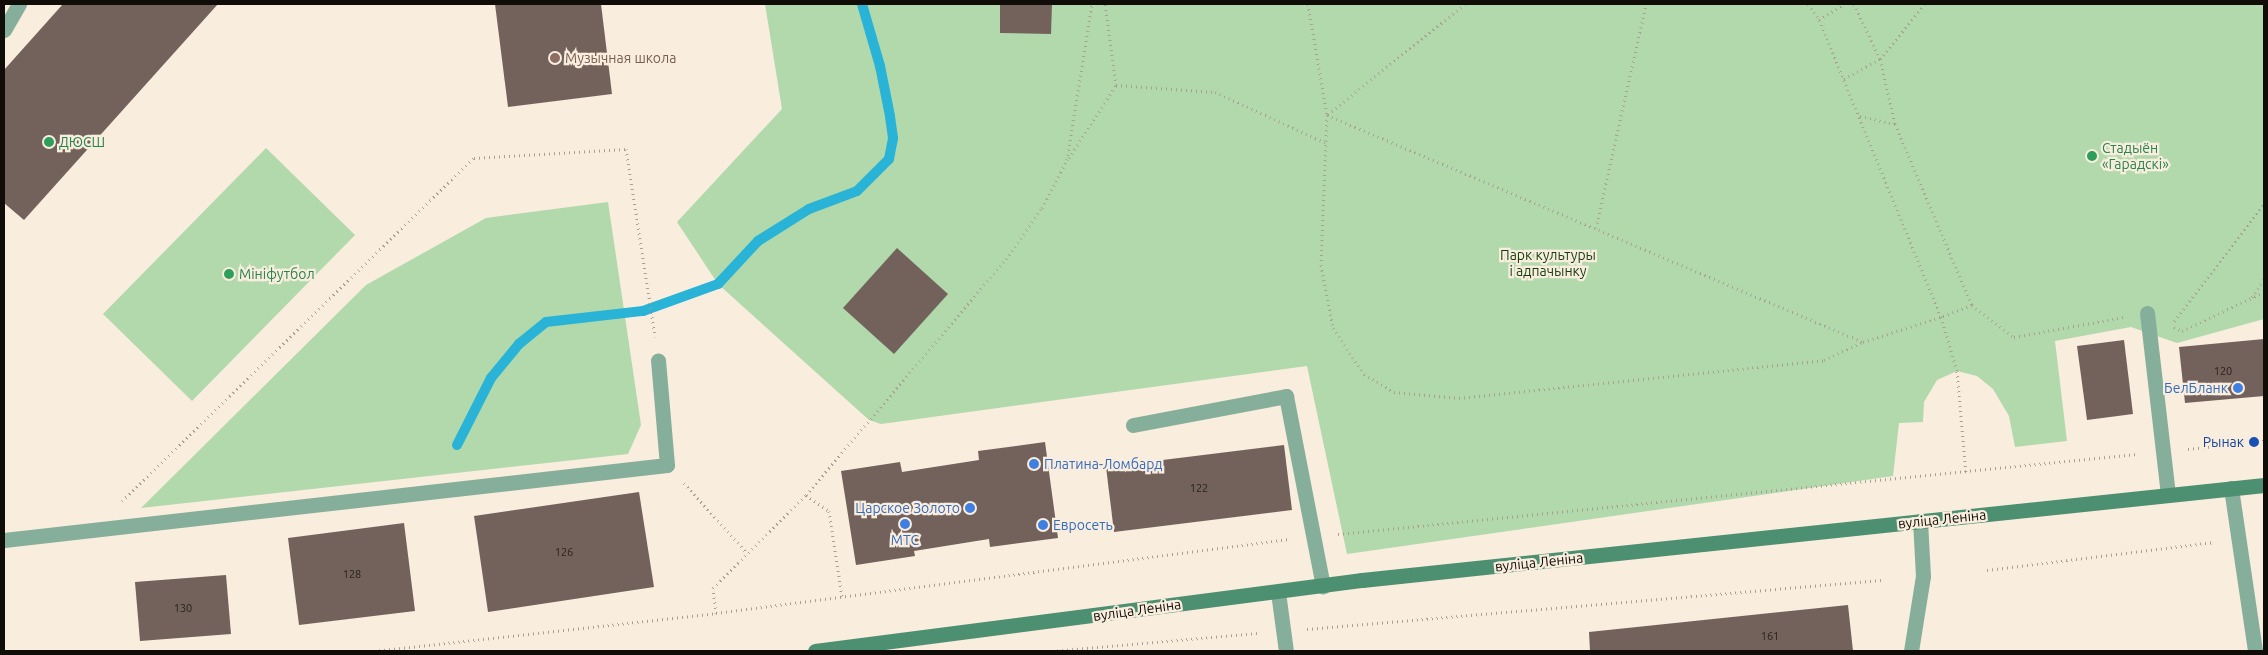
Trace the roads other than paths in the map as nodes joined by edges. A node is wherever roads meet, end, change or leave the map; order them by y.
1 (19, 4) edge
2 (4, 30) edge
3 (2147, 313) road end
4 (658, 360) road end
5 (1132, 425) dead end
6 (2264, 485) edge
7 (2231, 488) junction
8 (2168, 495) junction
9 (1920, 521) junction
10 (4, 540) edge
11 (1324, 586) junction
12 (1278, 592) junction
13 (816, 651) edge
14 (1286, 651) edge
15 (1911, 651) edge
16 (2255, 651) edge

1 - 2 street
3 - 8 street
4 - 10 street
5 - 11 street
6 - 7 main road, вуліца Леніна
7 - 8 main road, вуліца Леніна
7 - 16 street
8 - 9 main road, вуліца Леніна
9 - 11 main road, вуліца Леніна
9 - 15 street
11 - 12 main road, вуліца Леніна
12 - 13 main road, вуліца Леніна
12 - 14 street

